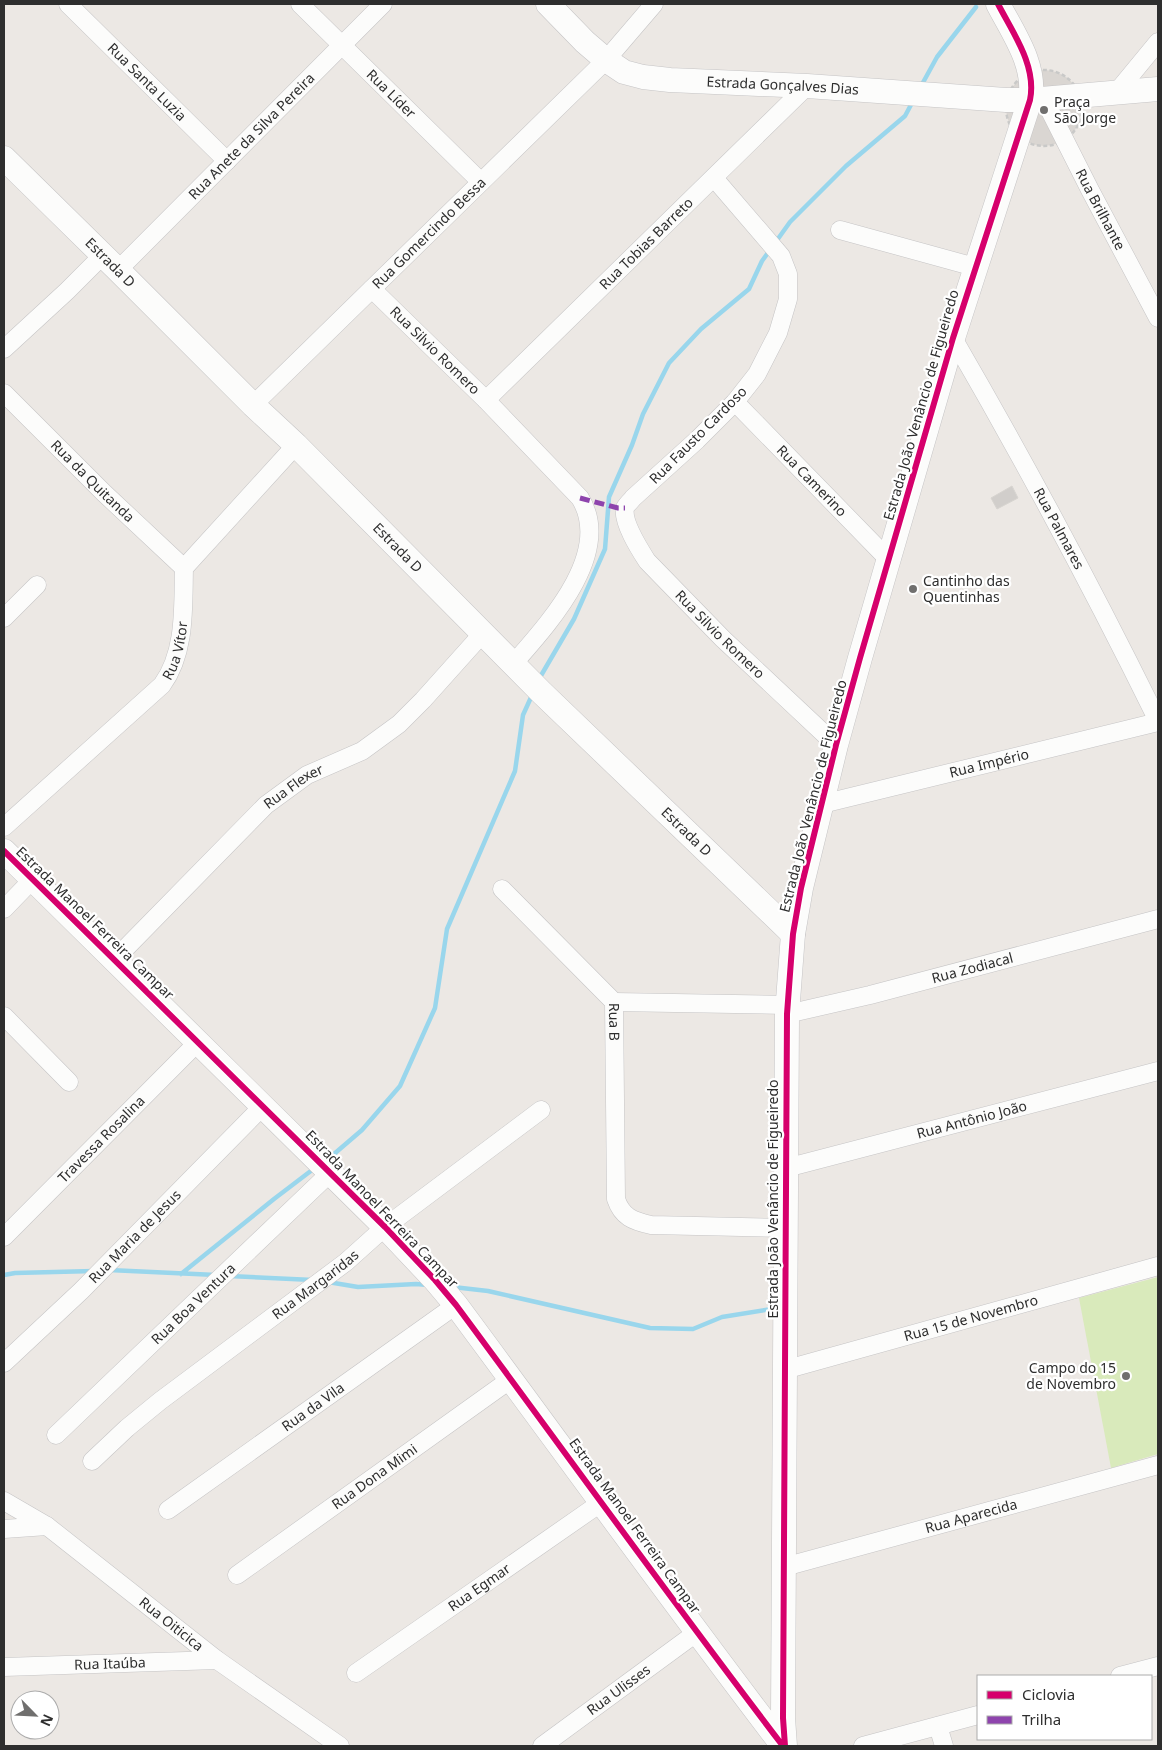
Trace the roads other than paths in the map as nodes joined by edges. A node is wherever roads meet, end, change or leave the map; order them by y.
1 (68, 4) edge
2 (300, 4) edge
3 (383, 4) edge
4 (548, 4) edge
5 (654, 4) edge
6 (998, 4) edge
7 (1158, 42) edge
8 (342, 45) junction
9 (606, 60) junction
10 (807, 86) junction
11 (1158, 89) edge
12 (1116, 92) junction
13 (1037, 99) junction
14 (4, 158) edge
15 (227, 161) junction
16 (714, 178) junction
17 (481, 182) junction
18 (840, 230) dead end
19 (111, 262) junction
20 (975, 267) junction
21 (372, 289) junction
22 (1158, 318) edge
23 (953, 338) junction
24 (4, 349) edge
25 (4, 393) edge
26 (486, 400) junction
27 (735, 402) junction
28 (253, 405) junction
29 (296, 445) junction
30 (625, 508) joint
31 (889, 560) junction
32 (184, 568) junction
33 (37, 585) dead end
34 (4, 618) edge
35 (483, 633) junction
36 (518, 667) junction
37 (1158, 721) edge
38 (836, 745) junction
39 (822, 804) junction
40 (4, 827) edge
41 (4, 851) edge
42 (32, 880) junction
43 (502, 889) dead end
44 (4, 909) edge
45 (1158, 919) edge
46 (793, 934) junction
47 (116, 959) junction
48 (614, 1002) junction
49 (787, 1009) junction
50 (4, 1016) edge
51 (198, 1042) junction
52 (1158, 1071) edge
53 (68, 1082) dead end
54 (263, 1106) junction
55 (542, 1110) dead end
56 (786, 1168) junction
57 (331, 1172) junction
58 (385, 1226) junction
59 (785, 1228) junction
60 (4, 1237) edge
61 (1158, 1266) edge
62 (455, 1303) junction
63 (4, 1363) edge
64 (784, 1370) junction
65 (512, 1379) junction
66 (56, 1435) dead end
67 (92, 1461) dead end
68 (1158, 1465) edge
69 (4, 1501) edge
70 (602, 1502) junction
71 (168, 1510) dead end
72 (47, 1526) junction
73 (4, 1529) edge
74 (784, 1567) junction
75 (237, 1575) dead end
76 (696, 1633) junction
77 (217, 1660) junction
78 (1158, 1666) edge
79 (4, 1667) edge
80 (356, 1673) dead end
81 (1124, 1675) edge
82 (977, 1715) edge
83 (938, 1726) junction
84 (340, 1746) edge
85 (542, 1746) edge
86 (784, 1746) edge
87 (863, 1746) edge
88 (944, 1746) edge

1 - 15 street, Rua Santa Luzia
2 - 8 street, Rua Líder
3 - 8 street, Rua Anete da Silva Pereira
4 - 9 street, Estrada Gonçalves Dias
5 - 9 street, Rua Gomercindo Bessa
6 - 13 street, Estrada João Venâncio de Figueiredo
7 - 12 street
8 - 15 street, Rua Anete da Silva Pereira
8 - 17 street, Rua Líder
9 - 10 street, Estrada Gonçalves Dias
9 - 17 street, Rua Gomercindo Bessa
10 - 13 street, Estrada Gonçalves Dias
10 - 16 street, Rua Tobias Barreto
11 - 12 street, Estrada Gonçalves Dias
12 - 13 street, Estrada Gonçalves Dias
13 - 20 street, Estrada João Venâncio de Figueiredo
13 - 22 street, Rua Brilhante
14 - 19 street, Estrada D
15 - 19 street, Rua Anete da Silva Pereira
16 - 26 street, Rua Tobias Barreto
16 - 27 street, Rua Fausto Cardoso
17 - 21 street, Rua Gomercindo Bessa
18 - 20 street
19 - 24 street, Rua Anete da Silva Pereira
19 - 28 street, Estrada D
20 - 23 street, Estrada João Venâncio de Figueiredo
21 - 26 street, Rua Silvio Romero
21 - 28 street, Rua Gomercindo Bessa
23 - 31 street, Estrada João Venâncio de Figueiredo
23 - 37 street, Rua Palmares
25 - 32 street, Rua da Quitanda
26 - 36 street, Rua Silvio Romero
27 - 30 street, Rua Fausto Cardoso
27 - 31 street, Rua Camerino
28 - 29 street, Estrada D
29 - 32 street
29 - 35 street, Estrada D
30 - 38 street, Rua Silvio Romero
31 - 38 street, Estrada João Venâncio de Figueiredo
32 - 40 street, Rua Vítor
33 - 34 street
35 - 36 street, Estrada D
35 - 47 street, Rua Flexer
36 - 46 street, Estrada D
37 - 39 street, Rua Império
38 - 39 street, Estrada João Venâncio de Figueiredo
39 - 46 street, Estrada João Venâncio de Figueiredo
41 - 42 street, Estrada Manoel Ferreira Campar
42 - 44 street
42 - 47 street, Estrada Manoel Ferreira Campar
43 - 48 street, Rua B
45 - 49 street, Rua Zodiacal
46 - 49 street, Estrada João Venâncio de Figueiredo
47 - 51 street, Estrada Manoel Ferreira Campar
48 - 49 street, Rua Zodiacal
48 - 59 street, Rua B
49 - 56 street, Estrada João Venâncio de Figueiredo
50 - 53 street
51 - 54 street, Estrada Manoel Ferreira Campar
51 - 60 street, Travessa Rosalina
52 - 56 street, Rua Antônio João
54 - 57 street, Estrada Manoel Ferreira Campar
54 - 63 street, Rua Maria de Jesus
55 - 58 street, Rua Margaridas
56 - 59 street, Estrada João Venâncio de Figueiredo
57 - 58 street, Estrada Manoel Ferreira Campar
57 - 66 street, Rua Boa Ventura
58 - 62 street, Estrada Manoel Ferreira Campar
58 - 67 street, Rua Margaridas
59 - 64 street, Estrada João Venâncio de Figueiredo
61 - 64 street, Rua 15 de Novembro
62 - 65 street, Estrada Manoel Ferreira Campar
62 - 71 street, Rua da Vila
64 - 74 street, Estrada João Venâncio de Figueiredo
65 - 70 street, Estrada Manoel Ferreira Campar
65 - 75 street, Rua Dona Mimi
68 - 74 street, Rua Aparecida
69 - 72 street, Rua Oiticica
70 - 76 street, Estrada Manoel Ferreira Campar
70 - 80 street, Rua Egmar
72 - 73 street
72 - 77 street, Rua Oiticica
74 - 86 street, Estrada João Venâncio de Figueiredo
76 - 85 street, Rua Ulisses
76 - 86 street, Estrada Manoel Ferreira Campar
77 - 79 street, Rua Itaúba
77 - 84 street, Rua Oiticica
78 - 81 street
82 - 83 street
83 - 87 street
83 - 88 street

